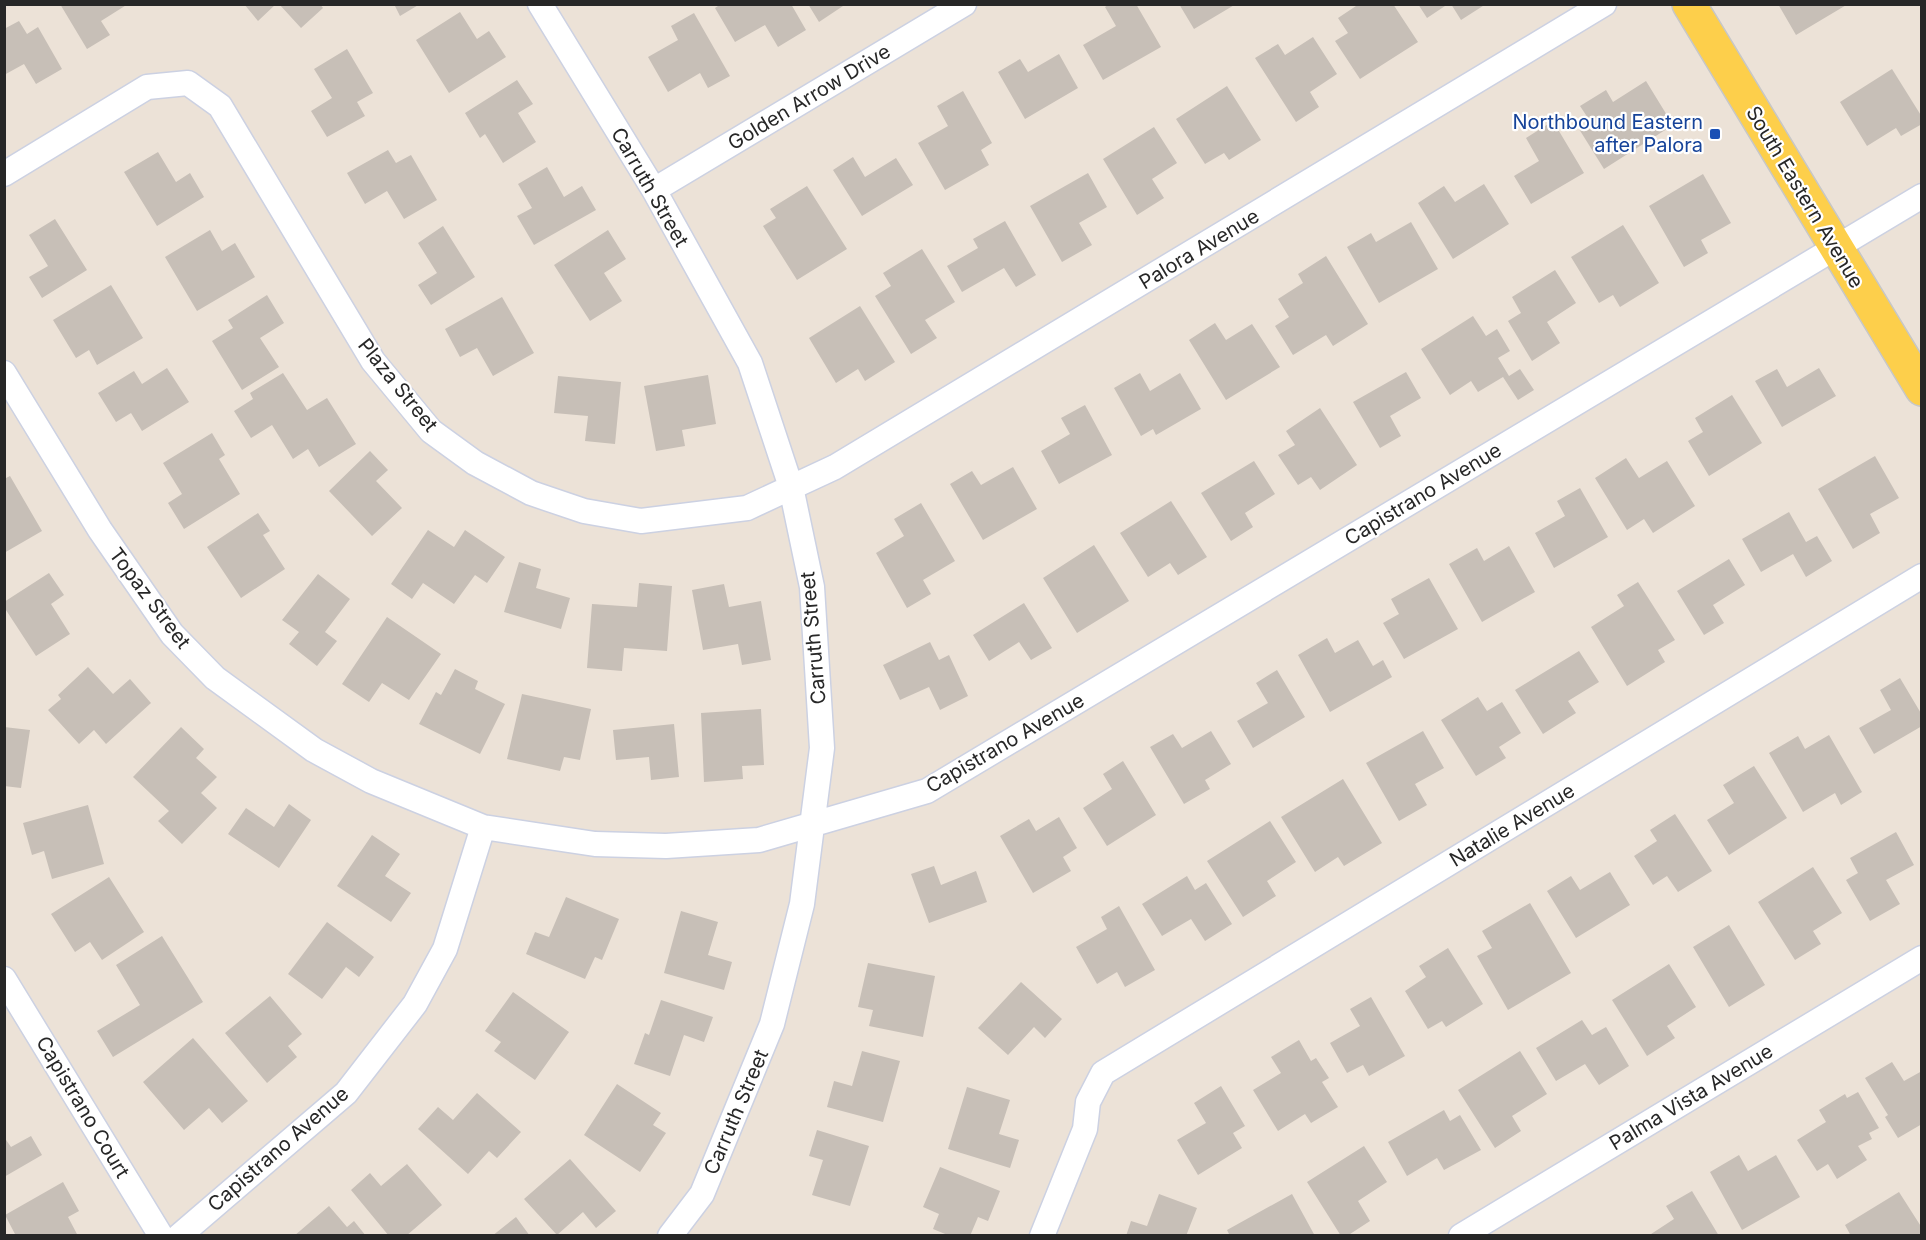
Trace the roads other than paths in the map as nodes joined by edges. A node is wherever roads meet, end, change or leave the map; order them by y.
1 (540, 4) edge
2 (964, 4) edge
3 (1604, 4) edge
4 (1689, 4) edge
5 (4, 174) edge
6 (654, 190) junction
7 (1922, 196) edge
8 (1836, 247) junction
9 (7, 384) edge
10 (1922, 389) edge
11 (791, 487) junction
12 (1922, 576) edge
13 (812, 825) junction
14 (483, 827) junction
15 (1922, 957) edge
16 (4, 978) edge
17 (161, 1236) edge
18 (179, 1236) edge
19 (670, 1236) edge
20 (1042, 1236) edge
21 (1461, 1236) edge

1 - 6 street, Carruth Street
2 - 6 street, Golden Arrow Drive
3 - 11 street, Palora Avenue
4 - 8 main road, South Eastern Avenue
5 - 11 street, Plaza Street
6 - 11 street, Carruth Street
7 - 8 street, Capistrano Avenue
8 - 10 main road, South Eastern Avenue
8 - 13 street, Capistrano Avenue
9 - 14 street, Topaz Street
11 - 13 street, Carruth Street
12 - 20 street, Natalie Avenue
13 - 14 street, Capistrano Avenue
13 - 19 street, Carruth Street
14 - 18 street, Capistrano Avenue
15 - 21 street, Palma Vista Avenue
16 - 17 street, Capistrano Court

